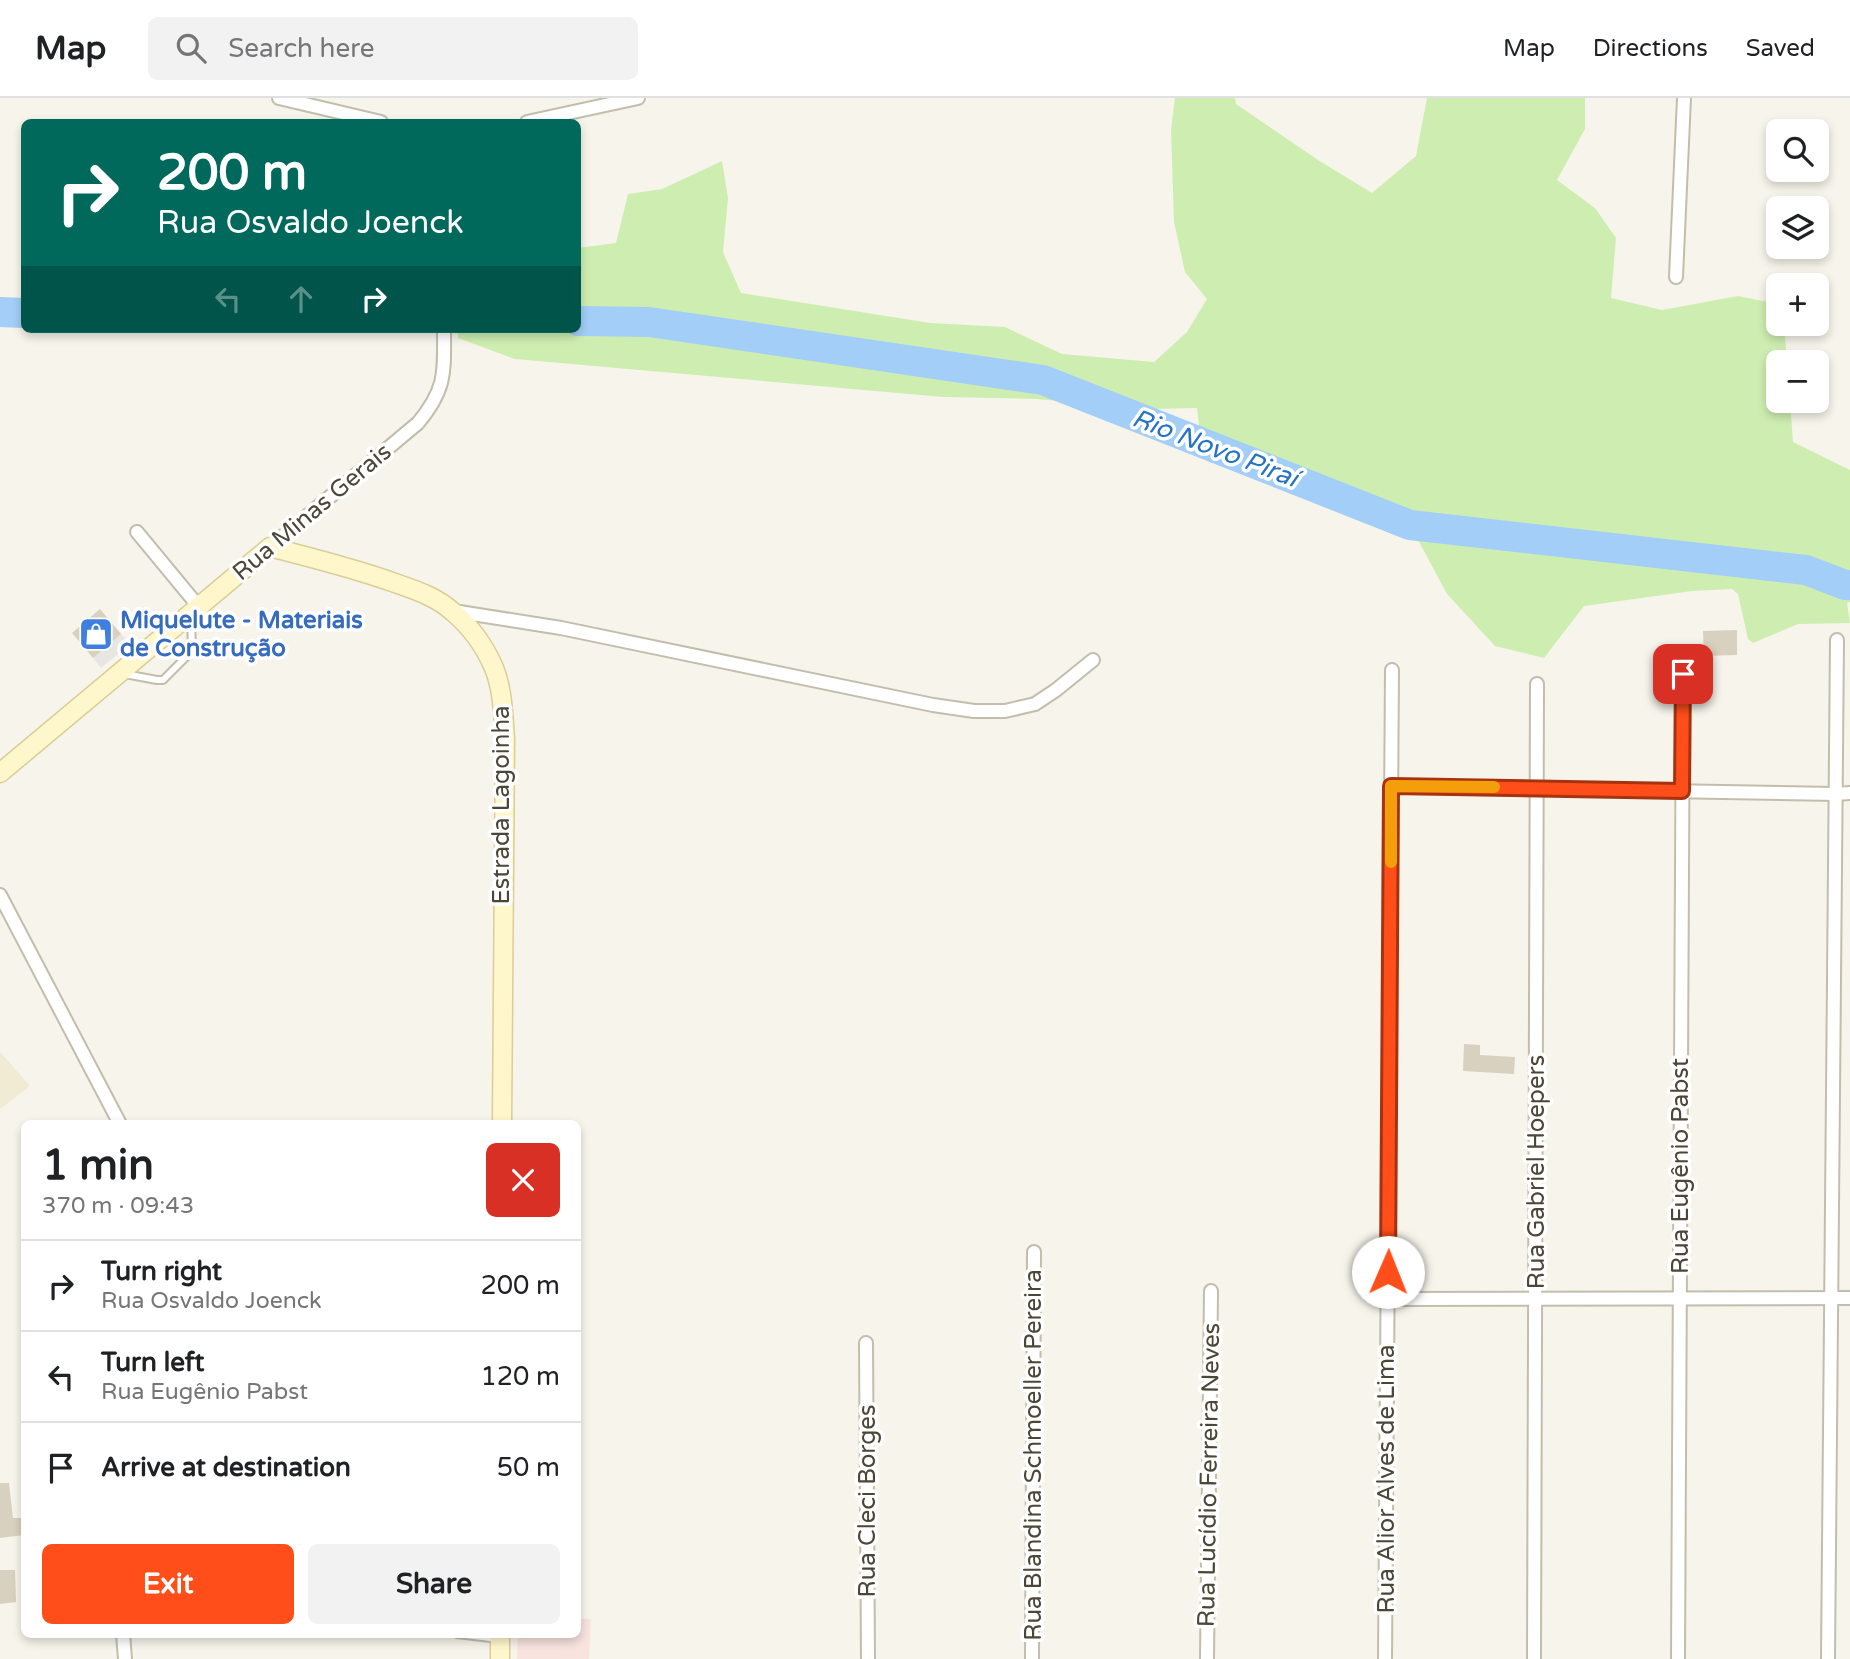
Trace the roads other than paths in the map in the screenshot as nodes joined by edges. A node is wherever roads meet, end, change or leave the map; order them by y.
1 (279, 98) edge
2 (638, 98) edge
3 (1684, 98) edge
4 (369, 119) edge
5 (541, 119) edge
6 (1676, 277) dead end
7 (444, 333) edge
8 (137, 532) dead end
9 (270, 547) junction
10 (195, 610) junction
11 (453, 611) junction
12 (1837, 640) dead end
13 (1093, 660) dead end
14 (1392, 670) dead end
15 (120, 673) junction
16 (1683, 674) dead end
17 (1537, 684) dead end
18 (0, 773) edge
19 (1391, 786) junction
20 (1537, 788) junction
21 (1682, 791) junction
22 (1850, 793) edge
23 (1836, 794) junction
24 (0, 895) edge
25 (118, 1120) edge
26 (502, 1120) edge
27 (1034, 1252) dead end
28 (1211, 1291) dead end
29 (1680, 1298) junction
30 (1831, 1298) junction
31 (1850, 1298) edge
32 (1387, 1299) junction
33 (1535, 1299) junction
34 (866, 1343) dead end
35 (123, 1638) edge
36 (500, 1638) edge
37 (125, 1659) edge
38 (500, 1659) edge
39 (868, 1659) edge
40 (1032, 1659) edge
41 (1207, 1659) edge
42 (1384, 1659) edge
43 (1534, 1659) edge
44 (1678, 1659) edge
45 (1828, 1659) edge

1 - 4 street
2 - 5 street
3 - 6 street
7 - 9 street, Rua Minas Gerais
8 - 10 street
9 - 10 main road, Rua Minas Gerais
9 - 11 main road, Estrada Lagoinha
10 - 15 main road, Rua Minas Gerais
10 - 15 lane
11 - 13 street
11 - 26 main road, Estrada Lagoinha
12 - 23 street
14 - 19 street, Rua Alior Alves de Lima
15 - 18 main road, Rua Minas Gerais
16 - 21 street, Rua Eugênio Pabst
17 - 20 street, Rua Gabriel Hoepers
19 - 20 street
19 - 32 street, Rua Alior Alves de Lima
20 - 21 street
20 - 33 street, Rua Gabriel Hoepers
21 - 23 street
21 - 29 street, Rua Eugênio Pabst
22 - 23 street
23 - 30 street
24 - 25 street
27 - 40 street, Rua Blandina Schmoeller Pereira
28 - 41 street, Rua Lucídio Ferreira Neves
29 - 30 street
29 - 33 street
29 - 44 street, Rua Eugênio Pabst
30 - 31 street
30 - 45 street
32 - 33 street
32 - 42 street, Rua Alior Alves de Lima
33 - 43 street, Rua Gabriel Hoepers
34 - 39 street, Rua Cleci Borges
35 - 37 street
36 - 38 main road

